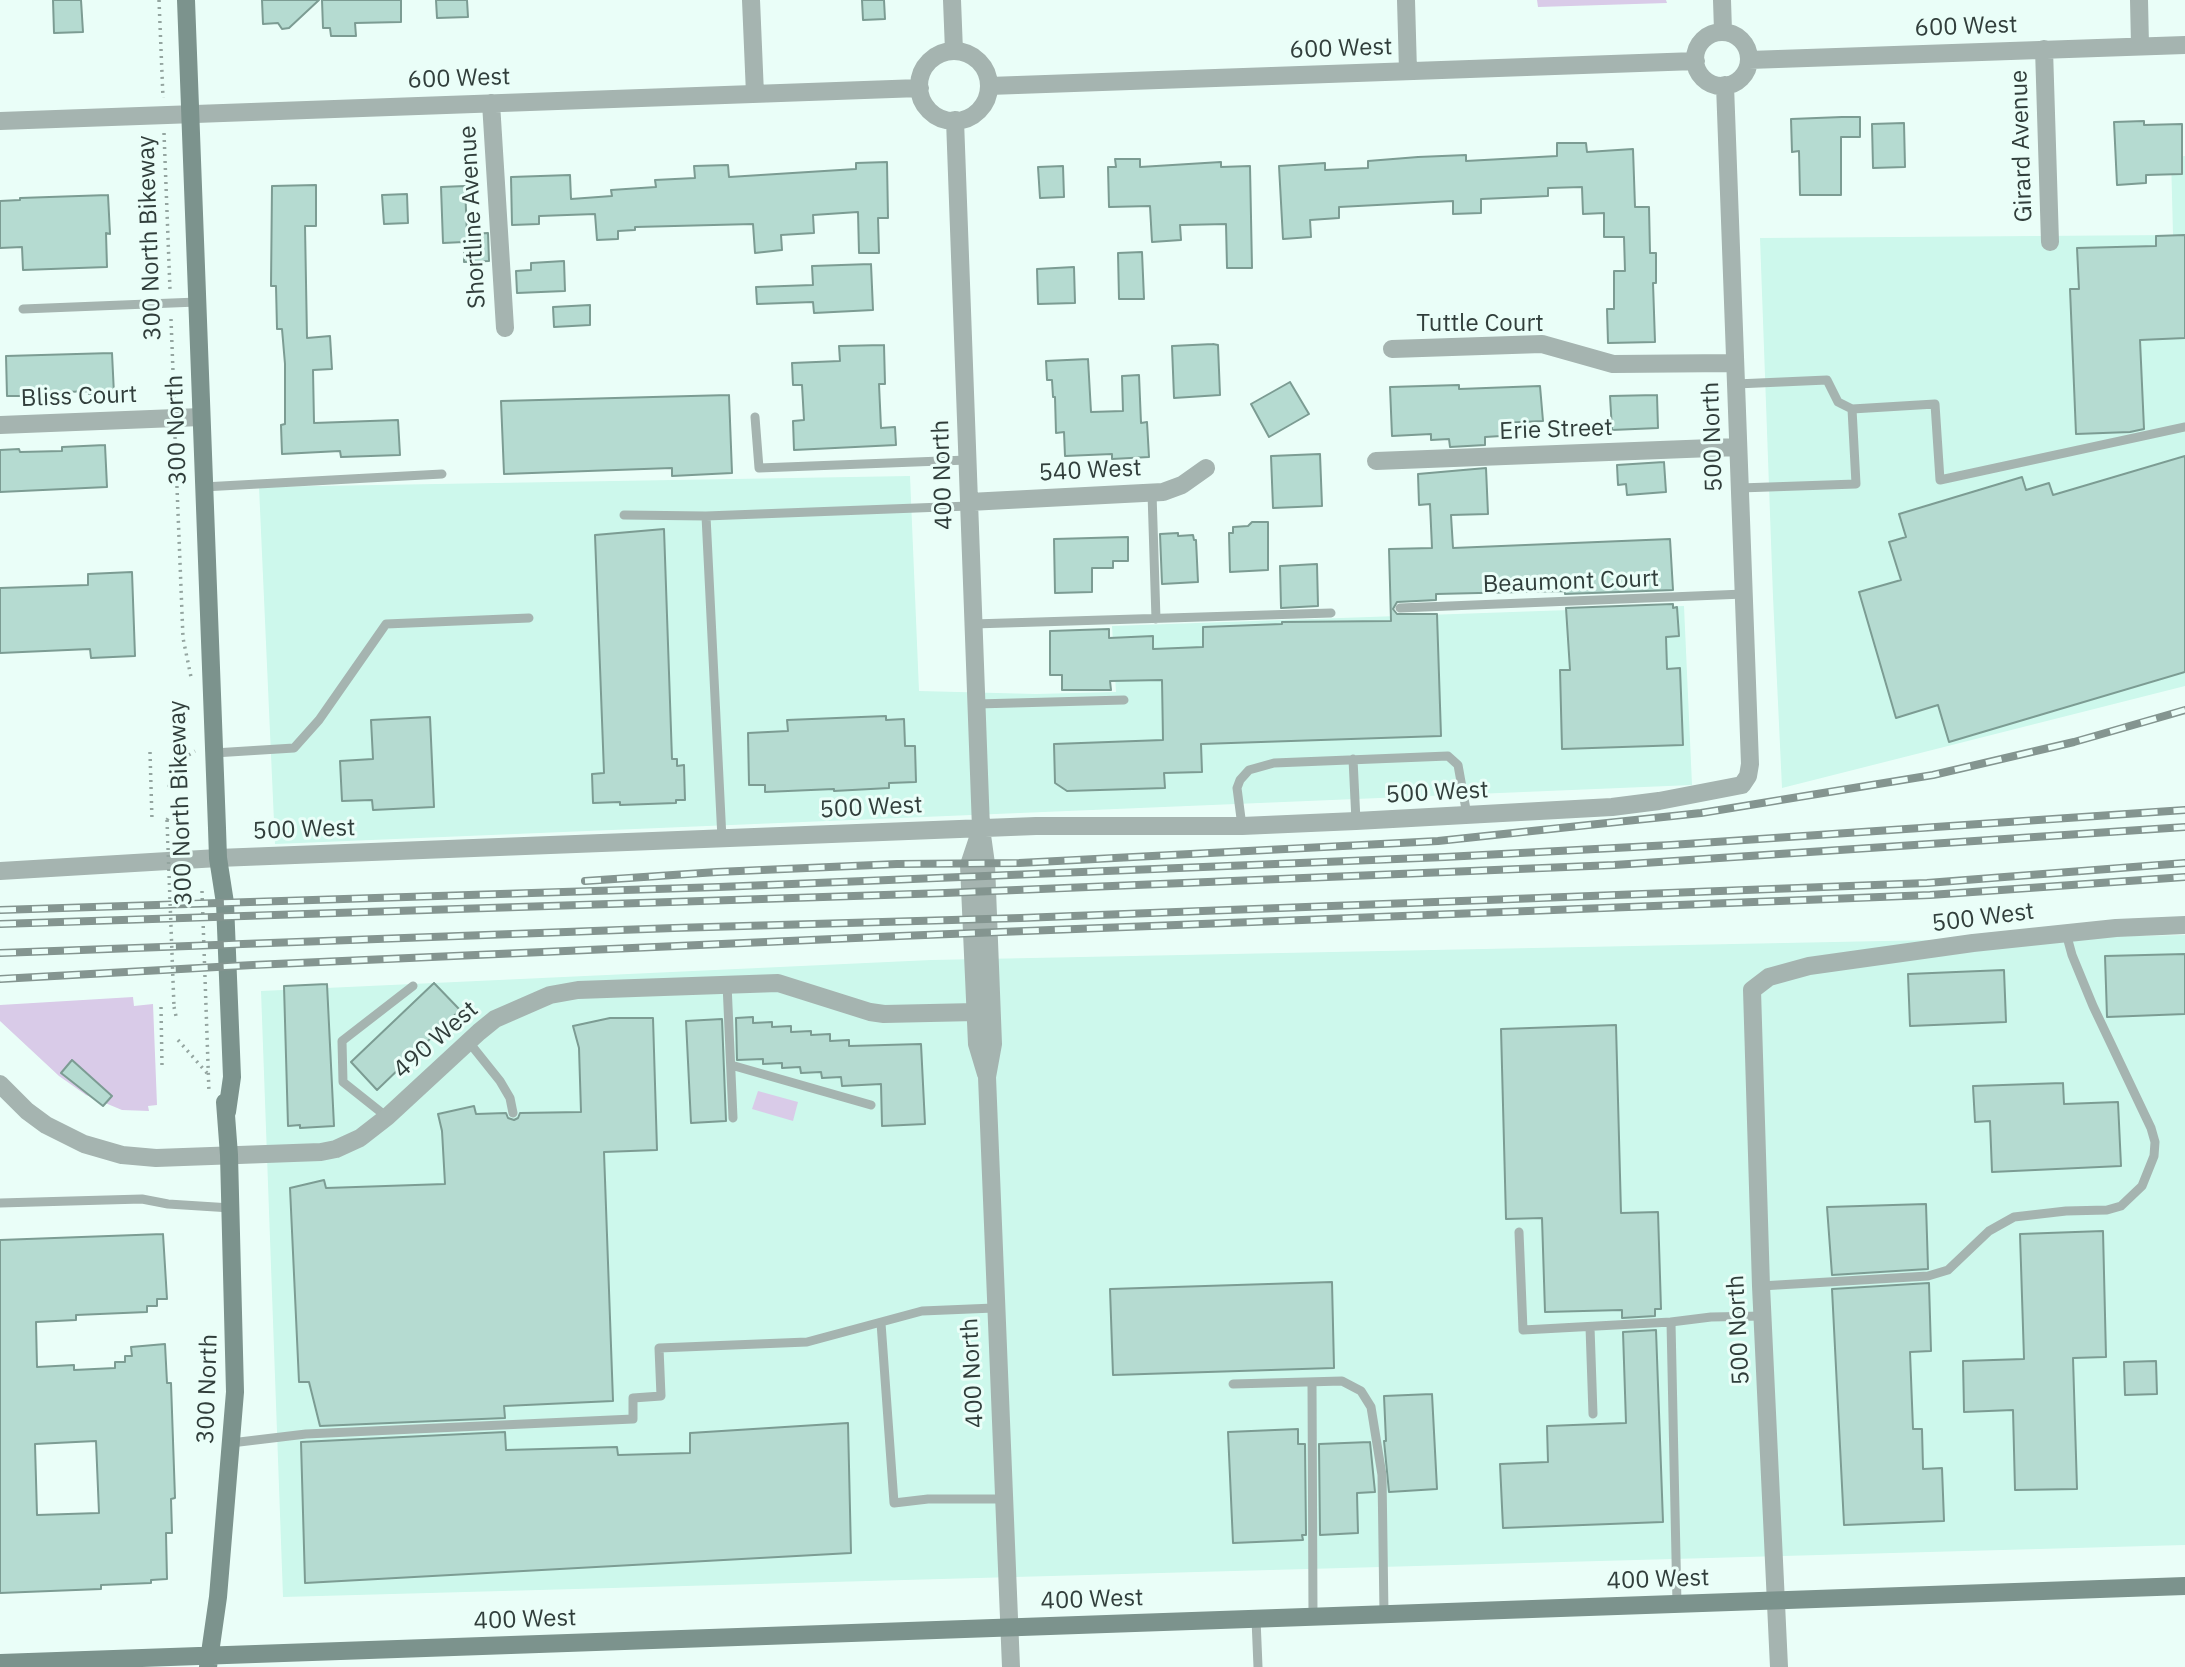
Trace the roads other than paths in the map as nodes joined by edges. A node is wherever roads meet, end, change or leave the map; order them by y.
1 (186, 0) edge
2 (751, 0) edge
3 (952, 0) edge
4 (1406, 0) edge
5 (1722, 0) edge
6 (2139, 0) edge
7 (1723, 32) junction
8 (2140, 45) junction
9 (2185, 45) edge
10 (2044, 49) junction
11 (954, 51) junction
12 (1749, 60) junction
13 (1696, 61) junction
14 (1408, 71) junction
15 (989, 86) junction
16 (1725, 86) junction
17 (920, 88) junction
18 (755, 93) junction
19 (491, 103) junction
20 (190, 114) junction
21 (955, 120) junction
22 (0, 121) edge
23 (2050, 242) dead end
24 (197, 302) junction
25 (23, 309) dead end
26 (505, 328) dead end
27 (1392, 349) dead end
28 (1735, 363) junction
29 (1736, 384) junction
30 (1852, 409) junction
31 (201, 417) junction
32 (755, 417) dead end
33 (0, 425) edge
34 (2185, 427) edge
35 (1738, 447) junction
36 (967, 460) junction
37 (1376, 461) dead end
38 (1206, 468) dead end
39 (442, 474) dead end
40 (203, 487) junction
41 (1740, 488) junction
42 (1152, 493) junction
43 (969, 504) junction
44 (625, 515) dead end
45 (706, 516) junction
46 (1744, 594) junction
47 (1400, 608) dead end
48 (1331, 613) dead end
49 (529, 618) dead end
50 (1156, 620) junction
51 (973, 624) junction
52 (1124, 700) dead end
53 (976, 704) junction
54 (205, 751) junction
55 (1353, 759) junction
56 (1742, 785) joint
57 (1467, 815) junction
58 (1356, 821) junction
59 (1242, 827) junction
60 (981, 828) junction
61 (722, 839) junction
62 (210, 858) junction
63 (0, 871) edge
64 (2185, 925) edge
65 (2066, 933) junction
66 (727, 984) junction
67 (413, 986) dead end
68 (1752, 990) joint
69 (976, 1012) junction
70 (468, 1041) junction
71 (731, 1065) junction
72 (987, 1077) junction
73 (0, 1084) edge
74 (871, 1105) dead end
75 (513, 1113) dead end
76 (387, 1117) junction
77 (733, 1118) dead end
78 (229, 1155) junction
79 (0, 1203) edge
80 (231, 1208) junction
81 (1518, 1232) dead end
82 (1761, 1286) junction
83 (994, 1308) junction
84 (1763, 1316) junction
85 (1671, 1322) junction
86 (881, 1323) junction
87 (1590, 1327) junction
88 (1312, 1382) junction
89 (1233, 1384) dead end
90 (1593, 1414) dead end
91 (232, 1443) junction
92 (1003, 1499) junction
93 (2185, 1586) edge
94 (1776, 1601) junction
95 (1677, 1604) junction
96 (1384, 1614) junction
97 (1313, 1617) junction
98 (1256, 1619) junction
99 (1009, 1627) junction
100 (208, 1661) edge
101 (0, 1663) edge
102 (1011, 1667) edge
103 (1258, 1667) edge
104 (1779, 1667) edge

1 - 20 street, 300 North
2 - 18 street
3 - 11 street
4 - 14 street
5 - 7 street
6 - 8 street
7 - 12 street
7 - 13 street
8 - 9 street, 600 West
8 - 10 street, 600 West
10 - 12 street, 600 West
10 - 23 street, Girard Avenue
11 - 15 street
11 - 17 street
12 - 16 street
13 - 14 street, 600 West
13 - 16 street
14 - 15 street, 600 West
15 - 21 street
16 - 28 street, 500 North
17 - 18 street, 600 West
17 - 21 street
18 - 19 street, 600 West
19 - 20 street, 600 West
19 - 26 street, Shortline Avenue
20 - 22 street, 600 West
20 - 24 street, 300 North
21 - 36 street, 400 North
24 - 25 lane
24 - 31 street, 300 North
27 - 28 street, Tuttle Court
28 - 29 street, 500 North
29 - 30 lane
29 - 35 street, 500 North
30 - 34 lane
30 - 41 lane
31 - 33 street, Bliss Court
31 - 40 street, 300 North
32 - 36 lane
35 - 37 street, Erie Street
35 - 41 street, 500 North
36 - 43 street, 400 North
38 - 42 street, 540 West
39 - 40 lane
40 - 54 street, 300 North
41 - 46 street, 500 North
42 - 43 street, 540 West
42 - 50 lane
43 - 45 lane
43 - 51 street, 400 North
44 - 45 lane
45 - 61 lane
46 - 47 lane, Beaumont Court
46 - 56 street, 500 North
48 - 50 lane
49 - 54 lane
50 - 51 lane
51 - 53 street, 400 North
52 - 53 lane
53 - 60 street, 400 North
54 - 62 street, 300 North
55 - 57 lane
55 - 58 lane
55 - 59 lane
56 - 57 street, 500 West
57 - 58 street, 500 West
58 - 59 street, 500 West
59 - 60 street, 500 West
60 - 61 street, 500 West
60 - 69 street, 400 North
60 - 72 street, 400 North
61 - 62 street, 500 West
62 - 63 street, 500 West
62 - 78 street, 300 North
64 - 65 street, 500 West
65 - 68 street, 500 West
65 - 82 lane
66 - 69 street, 490 West
66 - 70 street, 490 West
66 - 71 lane
67 - 76 lane
68 - 82 street, 500 North
69 - 72 street, 400 North
70 - 75 lane
70 - 76 street, 490 West
71 - 74 lane
71 - 77 lane
72 - 83 street, 400 North
73 - 78 street, 490 West
76 - 78 street, 490 West
78 - 80 street, 300 North
79 - 80 lane
80 - 91 street, 300 North
81 - 87 lane
82 - 84 street, 500 North
83 - 86 lane
83 - 92 street, 400 North
84 - 85 lane
84 - 94 street, 500 North
85 - 87 lane
85 - 95 lane
86 - 91 lane
86 - 92 lane
87 - 90 lane
88 - 89 lane
88 - 96 lane
88 - 97 lane
91 - 100 street, 300 North
92 - 99 street, 400 North
93 - 94 street, 400 West
94 - 95 street, 400 West
94 - 104 street, 500 North
95 - 96 street, 400 West
96 - 97 street, 400 West
97 - 98 street, 400 West
98 - 99 street, 400 West
98 - 103 lane
99 - 100 street, 400 West
99 - 102 street, 400 North
100 - 101 street, 400 West

